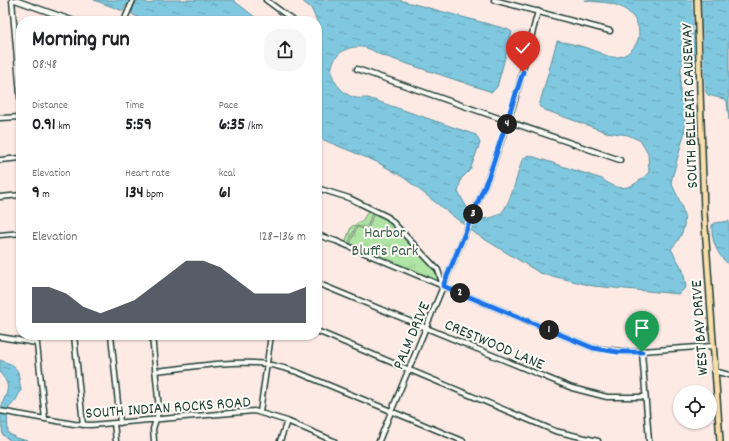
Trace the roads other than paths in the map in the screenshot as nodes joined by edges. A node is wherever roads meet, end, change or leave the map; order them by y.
1 (14, 0) edge
2 (133, 0) edge
3 (266, 0) edge
4 (494, 0) edge
5 (697, 0) edge
6 (538, 11) junction
7 (58, 15) edge
8 (126, 16) edge
9 (288, 16) edge
10 (16, 31) edge
11 (610, 31) dead end
12 (357, 69) dead end
13 (16, 117) edge
14 (0, 118) edge
15 (508, 121) junction
16 (16, 158) edge
17 (0, 160) edge
18 (620, 160) dead end
19 (322, 190) edge
20 (16, 195) edge
21 (0, 197) edge
22 (704, 212) joint
23 (16, 233) edge
24 (0, 235) edge
25 (322, 237) edge
26 (322, 285) edge
27 (443, 286) junction
28 (427, 328) junction
29 (322, 333) edge
30 (0, 337) edge
31 (74, 340) edge
32 (112, 340) edge
33 (152, 340) edge
34 (270, 340) edge
35 (36, 343) joint
36 (712, 346) junction
37 (642, 352) junction
38 (267, 364) junction
39 (408, 369) junction
40 (155, 371) junction
41 (714, 371) junction
42 (729, 374) edge
43 (645, 397) junction
44 (0, 411) edge
45 (391, 411) junction
46 (260, 412) junction
47 (45, 419) junction
48 (155, 420) junction
49 (287, 421) junction
50 (114, 423) junction
51 (120, 423) junction
52 (83, 425) junction
53 (116, 441) edge
54 (154, 441) edge
55 (280, 441) edge
56 (332, 441) edge
57 (379, 441) edge
58 (463, 441) edge
59 (598, 441) edge
60 (649, 441) edge
61 (720, 441) edge

1 - 7 street
1 - 10 street
2 - 8 street
3 - 9 street
4 - 6 street
5 - 22 main road, SOUTH BELLEAIR CAUSEWAY
6 - 11 street
6 - 15 street, PALM DRIVE
12 - 15 street
13 - 14 street
15 - 18 street
15 - 27 street, PALM DRIVE
16 - 17 street
19 - 27 street
20 - 21 street
22 - 36 main road, WEST BAY DRIVE
23 - 24 street
25 - 27 street
26 - 28 street, CRESTWOOD LANE
27 - 28 street, PALM DRIVE
27 - 37 street
28 - 39 street, PALM DRIVE
28 - 43 street, CRESTWOOD LANE
29 - 39 street
30 - 35 street
31 - 52 street
32 - 51 street
33 - 40 street
34 - 38 street
35 - 47 street
36 - 37 street
36 - 41 main road, WEST BAY DRIVE
37 - 43 street
38 - 40 street
38 - 45 street
38 - 46 street
39 - 45 street, PALM DRIVE
39 - 59 street
40 - 48 street
41 - 42 street
41 - 61 main road, WEST BAY DRIVE
43 - 60 street
44 - 47 street, SOUTH INDIAN ROCKS ROAD
45 - 57 street, PALM DRIVE
45 - 58 street
46 - 48 street, SOUTH INDIAN ROCKS ROAD
46 - 49 street, SOUTH INDIAN ROCKS ROAD
47 - 52 street, SOUTH INDIAN ROCKS ROAD
48 - 51 street, SOUTH INDIAN ROCKS ROAD
48 - 54 street
49 - 55 street
49 - 56 street, SOUTH INDIAN ROCKS ROAD
50 - 51 street, SOUTH INDIAN ROCKS ROAD
50 - 52 street, SOUTH INDIAN ROCKS ROAD
50 - 53 street

